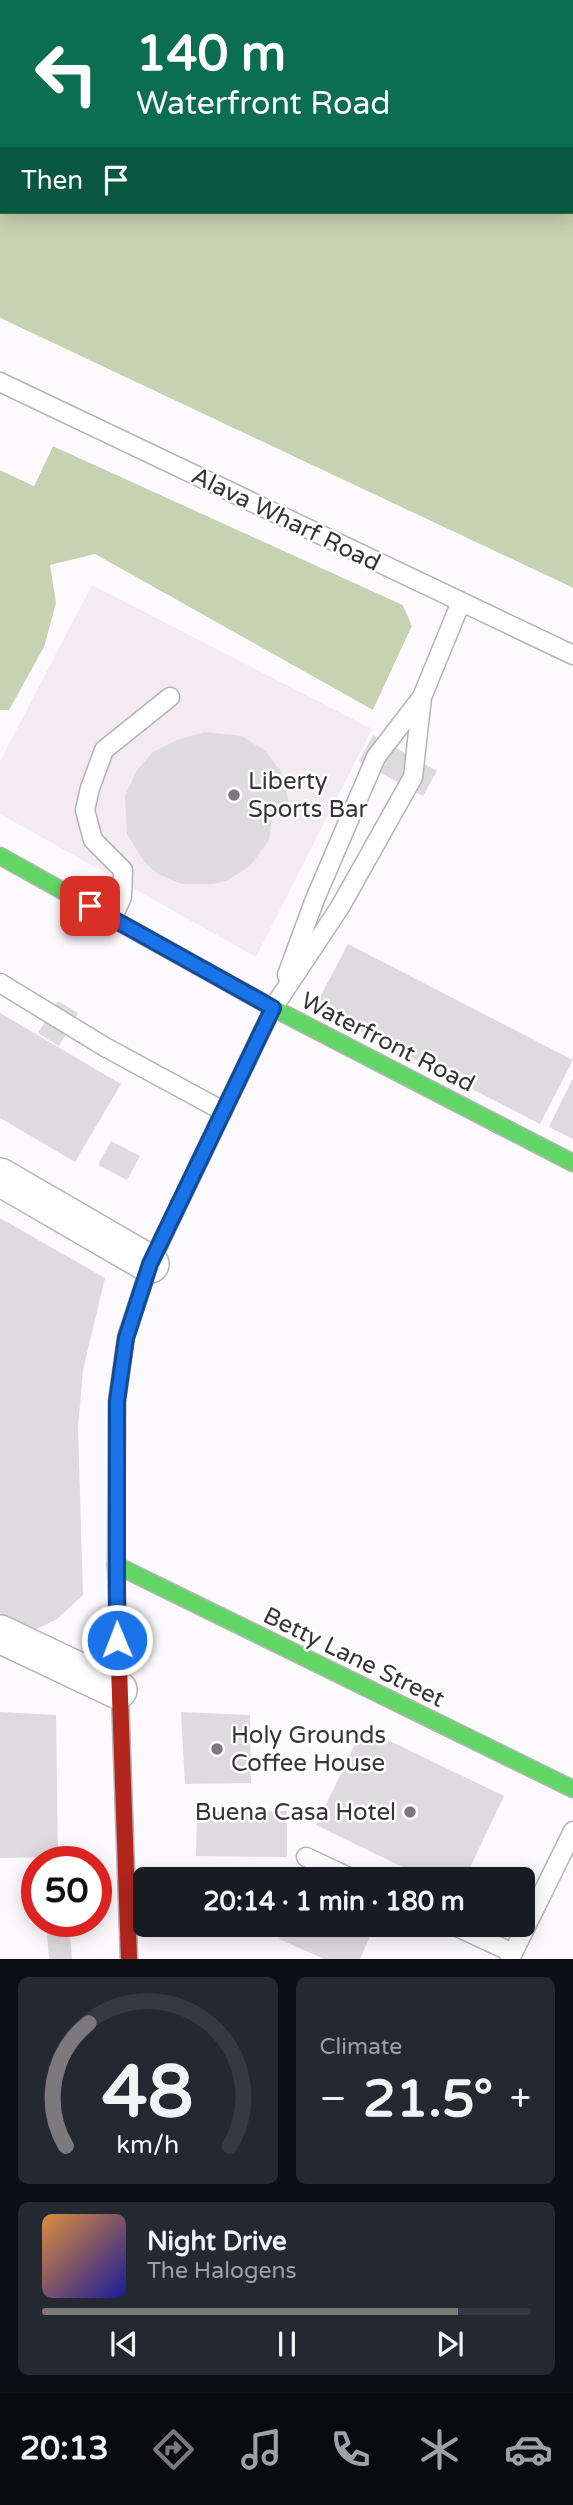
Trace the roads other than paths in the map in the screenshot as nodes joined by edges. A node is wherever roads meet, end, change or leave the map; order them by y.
1 (0, 382) edge
2 (461, 602) junction
3 (573, 655) edge
4 (170, 696) dead end
5 (422, 697) junction
6 (0, 856) edge
7 (112, 919) junction
8 (0, 983) edge
9 (275, 1005) junction
10 (223, 1111) junction
11 (573, 1163) edge
12 (0, 1177) edge
13 (150, 1264) junction
14 (116, 1565) junction
15 (0, 1634) edge
16 (118, 1690) junction
17 (573, 1789) edge
18 (573, 1831) edge
19 (306, 1857) dead end
20 (327, 1867) edge
21 (475, 1937) edge
22 (511, 1956) edge
23 (128, 1959) edge

1 - 2 lane, Alava Wharf Road
2 - 3 lane, Alava Wharf Road
2 - 5 lane
4 - 7 lane
5 - 9 lane
5 - 9 lane
6 - 7 main road, Waterfront Road
7 - 9 main road, Waterfront Road
8 - 10 lane
9 - 10 main road
9 - 11 main road, Waterfront Road
10 - 13 main road
12 - 13 street
13 - 14 main road
14 - 16 main road
14 - 17 main road, Betty Lane Street
15 - 16 street
16 - 23 main road
18 - 22 lane
19 - 20 lane
21 - 22 lane

